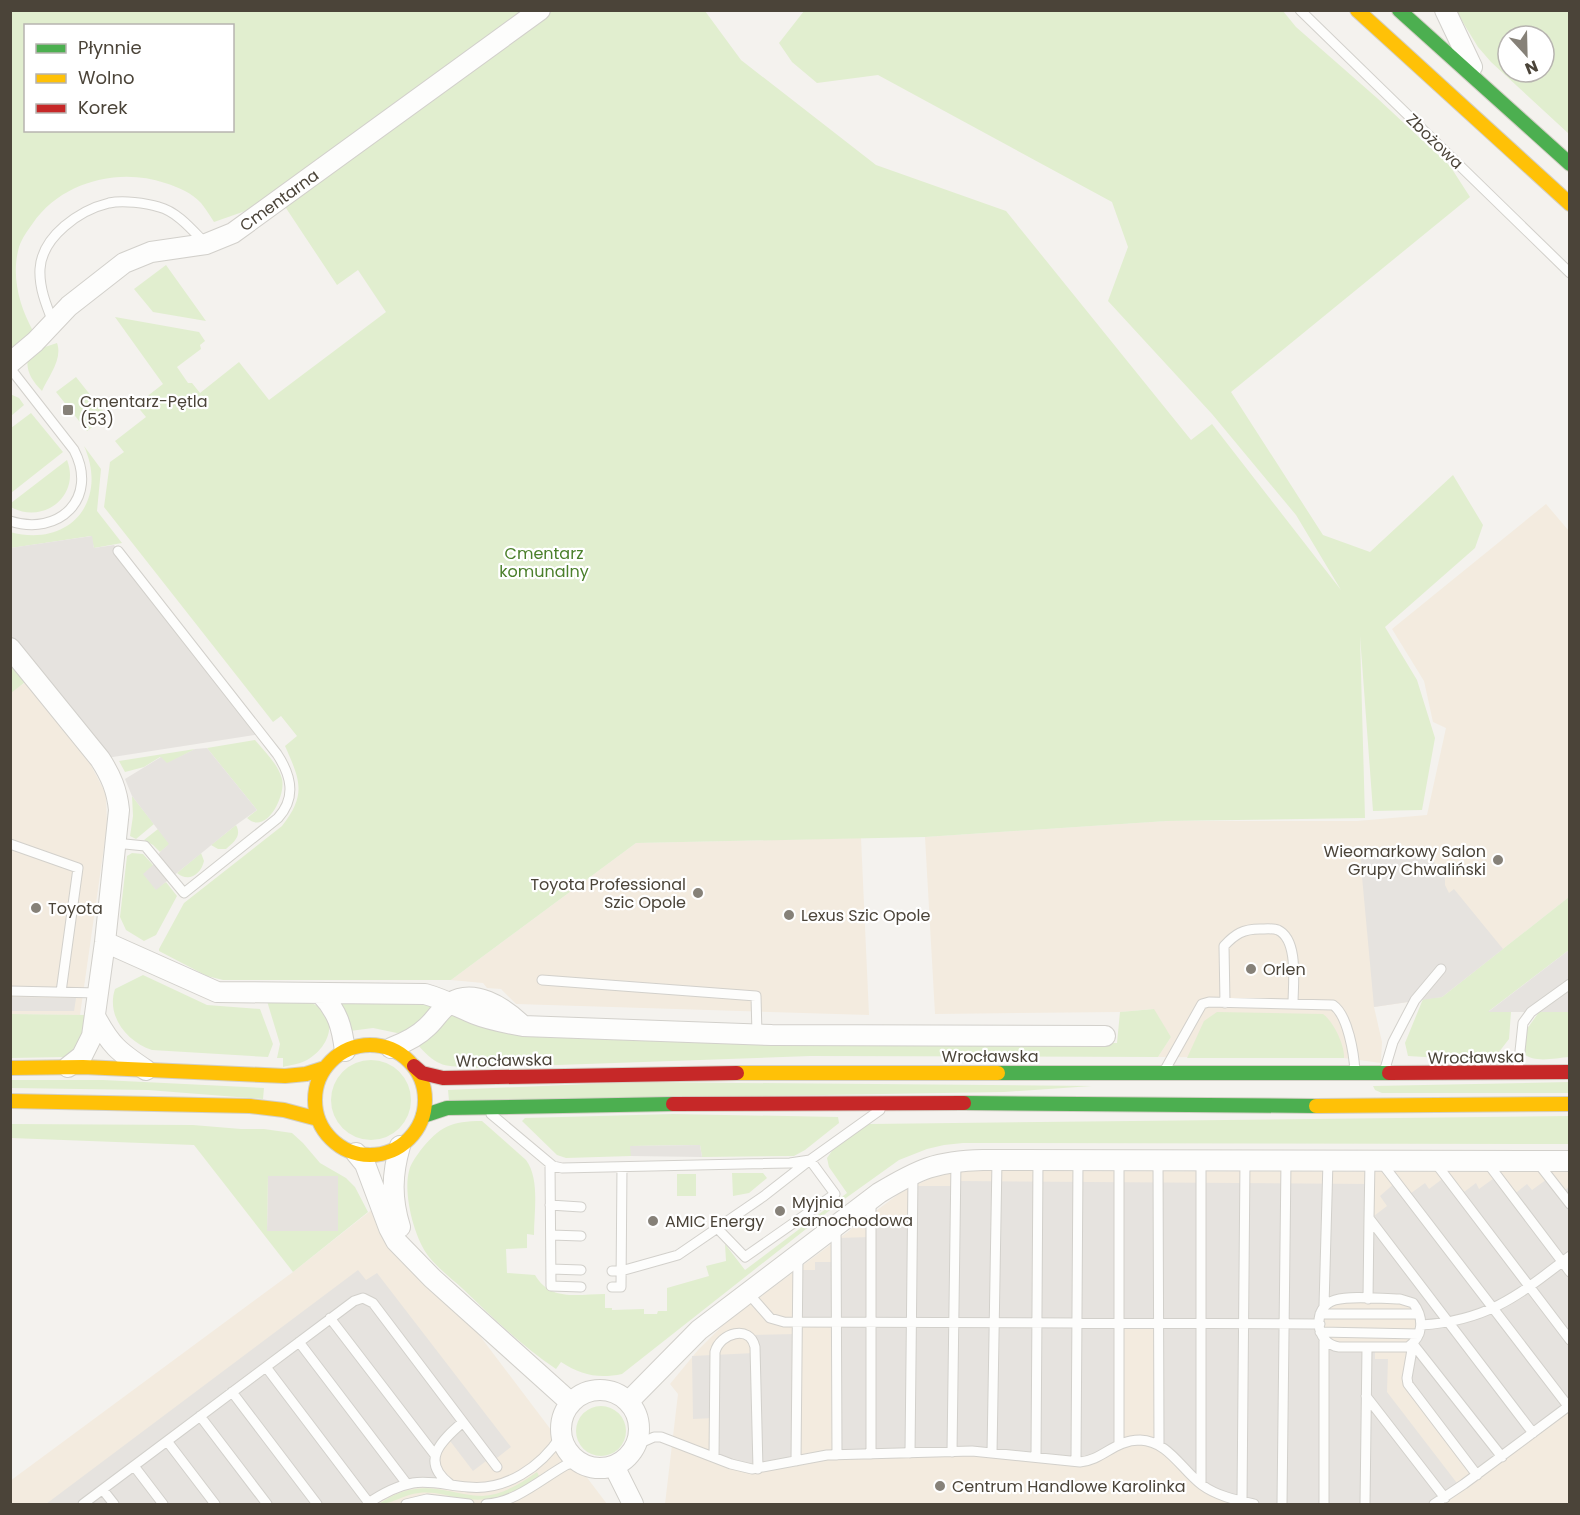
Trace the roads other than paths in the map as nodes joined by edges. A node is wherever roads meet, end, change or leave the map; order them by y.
1 (540, 10) edge
2 (1300, 10) edge
3 (1357, 10) edge
4 (1399, 10) edge
5 (1445, 10) edge
6 (1482, 85) junction
7 (1569, 164) edge
8 (1569, 204) edge
9 (206, 244) junction
10 (1569, 273) edge
11 (53, 322) junction
12 (10, 363) edge
13 (10, 368) edge
14 (10, 521) edge
15 (118, 551) dead end
16 (10, 648) edge
17 (115, 843) junction
18 (10, 844) edge
19 (105, 942) junction
20 (1441, 969) dead end
21 (542, 980) dead end
22 (1569, 984) edge
23 (10, 991) edge
24 (62, 992) junction
25 (98, 993) junction
26 (321, 994) junction
27 (451, 1002) junction
28 (1225, 1002) junction
29 (1293, 1004) junction
30 (95, 1016) junction
31 (757, 1034) junction
32 (1106, 1036) dead end
33 (391, 1048) junction
34 (345, 1051) junction
35 (414, 1066) junction
36 (68, 1067) junction
37 (10, 1068) edge
38 (325, 1068) junction
39 (146, 1070) junction
40 (1569, 1072) edge
41 (1163, 1073) junction
42 (1518, 1073) junction
43 (1383, 1074) junction
44 (1352, 1084) junction
45 (10, 1101) edge
46 (888, 1104) junction
47 (1569, 1104) edge
48 (1321, 1106) junction
49 (479, 1107) junction
50 (423, 1116) junction
51 (318, 1119) junction
52 (400, 1146) junction
53 (356, 1153) junction
54 (997, 1160) junction
55 (1038, 1160) junction
56 (810, 1161) junction
57 (956, 1161) junction
58 (1078, 1161) junction
59 (1119, 1161) junction
60 (1158, 1161) junction
61 (1200, 1161) junction
62 (1245, 1161) junction
63 (1286, 1161) junction
64 (1328, 1161) junction
65 (1375, 1161) junction
66 (1434, 1161) junction
67 (1485, 1161) junction
68 (1538, 1161) junction
69 (1569, 1161) edge
70 (550, 1164) junction
71 (622, 1167) junction
72 (913, 1174) junction
73 (871, 1199) junction
74 (1569, 1204) edge
75 (550, 1205) junction
76 (581, 1207) dead end
77 (1369, 1218) junction
78 (836, 1226) junction
79 (718, 1228) junction
80 (551, 1235) junction
81 (581, 1236) dead end
82 (410, 1255) junction
83 (798, 1256) junction
84 (1565, 1259) edge
85 (551, 1269) junction
86 (581, 1270) dead end
87 (617, 1271) junction
88 (1569, 1272) edge
89 (581, 1287) dead end
90 (617, 1287) dead end
91 (1529, 1287) junction
92 (748, 1293) junction
93 (1368, 1299) junction
94 (1493, 1309) junction
95 (1419, 1314) junction
96 (330, 1318) junction
97 (797, 1322) junction
98 (911, 1322) junction
99 (1449, 1322) junction
100 (837, 1323) junction
101 (871, 1323) junction
102 (954, 1323) junction
103 (994, 1323) junction
104 (1037, 1323) junction
105 (1077, 1323) junction
106 (1119, 1323) junction
107 (1158, 1323) junction
108 (1201, 1323) junction
109 (1243, 1323) junction
110 (1284, 1323) junction
111 (1322, 1323) junction
112 (1420, 1329) junction
113 (1569, 1340) edge
114 (299, 1342) junction
115 (1413, 1344) junction
116 (1367, 1348) junction
117 (266, 1367) junction
118 (232, 1392) junction
119 (1366, 1396) junction
120 (628, 1402) junction
121 (571, 1403) junction
122 (1569, 1406) edge
123 (200, 1416) junction
124 (463, 1422) junction
125 (1533, 1433) junction
126 (561, 1436) junction
127 (167, 1441) junction
128 (1119, 1443) junction
129 (636, 1445) junction
130 (1159, 1445) junction
131 (952, 1452) junction
132 (910, 1453) junction
133 (992, 1453) junction
134 (871, 1454) junction
135 (435, 1455) junction
136 (837, 1455) junction
137 (1036, 1456) junction
138 (714, 1457) junction
139 (1502, 1457) junction
140 (796, 1461) junction
141 (1076, 1461) junction
142 (583, 1465) junction
143 (134, 1466) junction
144 (614, 1466) junction
145 (497, 1467) dead end
146 (758, 1469) junction
147 (1477, 1475) junction
148 (407, 1484) junction
149 (1202, 1484) junction
150 (452, 1485) junction
151 (103, 1490) junction
152 (1445, 1498) junction
153 (1242, 1501) junction
154 (83, 1504) edge
155 (114, 1504) edge
156 (163, 1504) edge
157 (215, 1504) edge
158 (267, 1504) edge
159 (317, 1504) edge
160 (368, 1504) edge
161 (405, 1504) edge
162 (469, 1504) edge
163 (486, 1504) edge
164 (633, 1504) edge
165 (1254, 1504) edge
166 (1282, 1504) edge
167 (1324, 1504) edge
168 (1365, 1504) edge
169 (1434, 1504) edge

1 - 9 street, Cmentarna
2 - 10 lane, Zbożowa
3 - 8 main road
4 - 6 main road
5 - 6 street
6 - 7 main road
9 - 11 street, Cmentarna
9 - 11 lane
11 - 12 street, Cmentarna
13 - 14 lane
15 - 17 lane
16 - 17 street
17 - 19 street
18 - 24 lane
19 - 25 street
19 - 26 street
20 - 43 lane
21 - 31 lane
22 - 42 lane
23 - 24 lane
24 - 25 lane
25 - 30 street
26 - 27 street
26 - 34 street
27 - 31 street
27 - 33 street
28 - 29 lane
28 - 29 lane
28 - 41 lane
29 - 44 lane
30 - 36 street
30 - 39 street
31 - 32 street
33 - 34 main road
33 - 35 main road
34 - 38 main road
35 - 41 main road, Wrocławska
35 - 50 main road
36 - 37 main road
36 - 39 main road
38 - 39 main road
38 - 51 main road
40 - 42 main road, Wrocławska
41 - 44 main road, Wrocławska
42 - 43 main road, Wrocławska
43 - 44 main road, Wrocławska
44 - 48 main road
45 - 51 main road
46 - 48 main road
46 - 49 main road
46 - 56 lane
47 - 48 main road
49 - 50 main road
49 - 70 lane
50 - 52 main road
51 - 53 main road
52 - 53 main road
52 - 82 street
53 - 82 street
54 - 55 street
54 - 57 street
54 - 103 lane
55 - 58 street
55 - 104 lane
56 - 71 lane
56 - 79 lane
56 - 79 lane
57 - 72 street
57 - 102 lane
58 - 59 street
58 - 105 lane
59 - 60 street
59 - 106 lane
60 - 61 street
60 - 107 lane
61 - 62 street
61 - 108 lane
62 - 63 street
62 - 109 lane
63 - 64 street
63 - 110 lane
64 - 65 street
64 - 111 lane
65 - 66 street
65 - 77 lane
65 - 94 lane
66 - 67 street
66 - 91 lane
67 - 68 street
67 - 84 lane
68 - 69 street
68 - 74 lane
70 - 71 lane
70 - 75 lane
71 - 87 lane
72 - 73 street
72 - 98 lane
73 - 78 street
73 - 101 lane
75 - 76 lane
75 - 80 lane
77 - 93 lane
77 - 99 lane
78 - 83 street
78 - 100 lane
79 - 87 lane
80 - 81 lane
80 - 85 lane
82 - 121 street
83 - 92 street
83 - 97 lane
84 - 88 lane
84 - 91 lane
85 - 86 lane
85 - 89 lane
87 - 90 lane
91 - 94 lane
91 - 113 lane
92 - 97 lane
92 - 120 street
93 - 95 lane
93 - 111 lane
94 - 99 lane
94 - 122 lane
95 - 111 lane
95 - 112 lane
96 - 114 lane
96 - 124 lane
96 - 135 lane
97 - 100 lane
97 - 140 lane
98 - 101 lane
98 - 102 lane
98 - 132 lane
99 - 112 lane
99 - 125 lane
100 - 101 lane
100 - 136 lane
101 - 134 lane
102 - 103 lane
102 - 131 lane
103 - 104 lane
103 - 133 lane
104 - 105 lane
104 - 137 lane
105 - 106 lane
105 - 141 lane
106 - 107 lane
106 - 128 lane
107 - 108 lane
107 - 130 lane
108 - 109 lane
108 - 149 lane
109 - 110 lane
109 - 153 lane
110 - 111 lane
110 - 166 lane
111 - 112 lane
111 - 116 lane
111 - 167 lane
112 - 115 lane
114 - 117 lane
114 - 148 lane
115 - 116 lane
115 - 139 lane
115 - 147 lane
116 - 119 lane
117 - 118 lane
117 - 160 lane
118 - 123 lane
118 - 159 lane
119 - 152 lane
119 - 168 lane
120 - 121 street
120 - 129 street
121 - 126 street
122 - 125 lane
123 - 127 lane
123 - 158 lane
124 - 135 lane
124 - 145 lane
125 - 139 lane
126 - 142 street
126 - 150 lane
127 - 143 lane
127 - 157 lane
128 - 130 lane
128 - 141 lane
129 - 138 lane
129 - 144 street
130 - 149 lane
131 - 132 lane
131 - 133 lane
132 - 134 lane
133 - 137 lane
134 - 136 lane
135 - 150 lane
136 - 140 lane
137 - 141 lane
138 - 146 lane
138 - 146 lane
139 - 147 lane
140 - 146 lane
142 - 144 street
142 - 163 lane
143 - 151 lane
143 - 156 lane
144 - 164 street
147 - 152 lane
148 - 150 lane
148 - 160 lane
149 - 153 lane
151 - 154 lane
151 - 155 lane
152 - 169 lane
153 - 165 lane
161 - 162 lane

